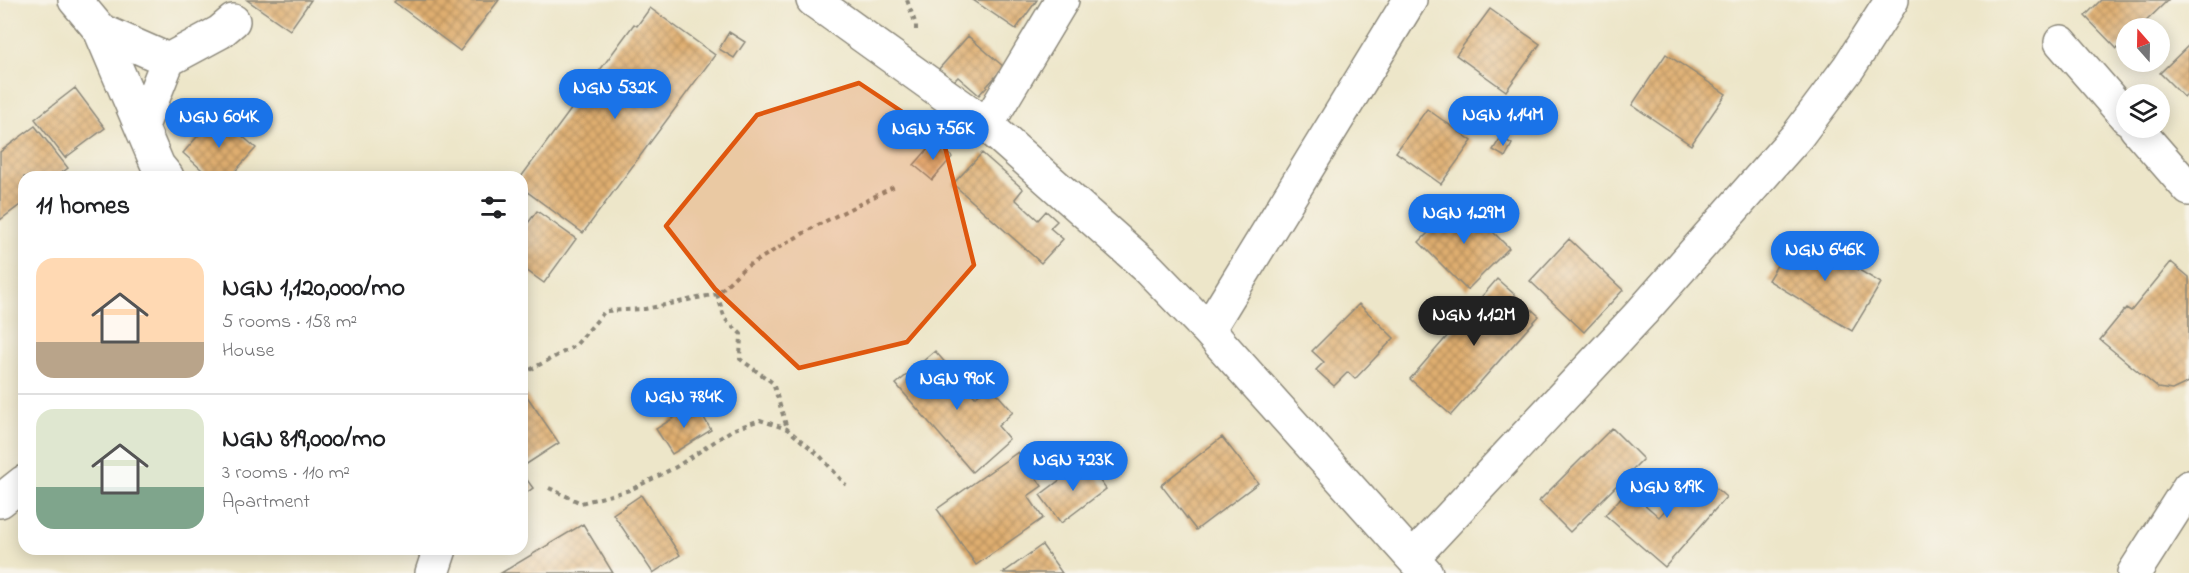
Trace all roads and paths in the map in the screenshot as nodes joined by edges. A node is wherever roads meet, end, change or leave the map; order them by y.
1 (75, 0) edge
2 (813, 0) edge
3 (1062, 0) edge
4 (1410, 0) edge
5 (1892, 0) edge
6 (233, 21) dead end
7 (100, 30) junction
8 (2061, 42) dead end
9 (168, 60) junction
10 (2116, 105) edge
11 (987, 125) junction
12 (142, 126) junction
13 (2145, 138) edge
14 (162, 171) edge
15 (897, 185) dead end
16 (2189, 189) edge
17 (717, 294) junction
18 (1208, 330) junction
19 (528, 371) edge
20 (787, 429) junction
21 (846, 485) dead end
22 (18, 487) edge
23 (2189, 487) edge
24 (549, 488) dead end
25 (0, 501) edge
26 (438, 555) edge
27 (1420, 565) edge
28 (432, 573) edge
29 (2134, 573) edge

1 - 7 street
2 - 11 street
3 - 11 street
4 - 18 street
5 - 27 street
6 - 9 street
7 - 9 street
7 - 12 street
8 - 10 street
9 - 12 street
11 - 18 street
12 - 14 street
13 - 16 street
15 - 17 path
17 - 19 path
17 - 20 path
18 - 27 street
20 - 21 path
20 - 24 path
22 - 25 street
23 - 29 street
26 - 28 street

